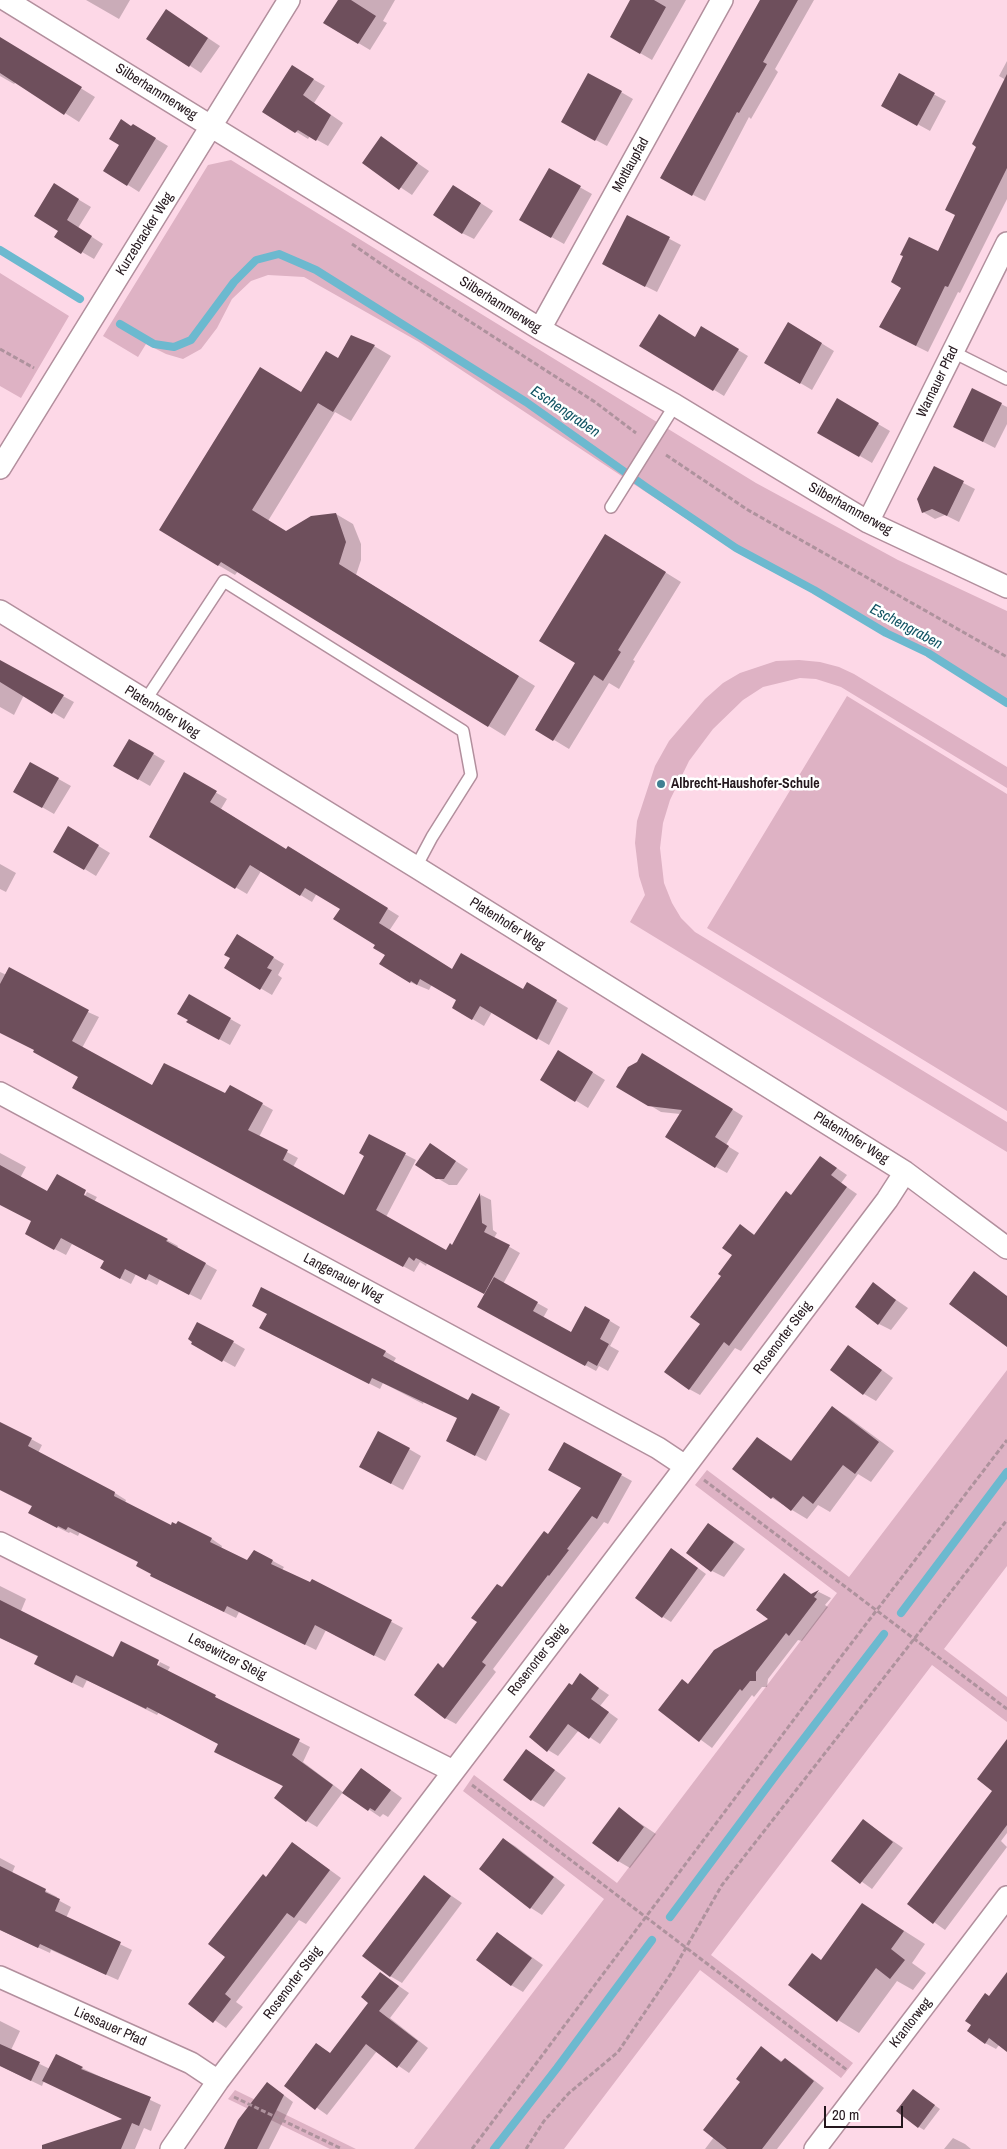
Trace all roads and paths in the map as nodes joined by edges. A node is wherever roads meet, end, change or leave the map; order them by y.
1 (6, 0) edge
2 (289, 0) edge
3 (722, 0) edge
4 (211, 126) junction
5 (350, 243) dead end
6 (1007, 243) edge
7 (540, 329) junction
8 (0, 349) edge
9 (953, 352) junction
10 (1007, 379) edge
11 (54, 380) junction
12 (675, 405) junction
13 (647, 448) junction
14 (0, 468) edge
15 (611, 507) dead end
16 (868, 522) junction
17 (1007, 587) edge
18 (0, 611) edge
19 (1007, 656) edge
20 (145, 701) junction
21 (416, 867) junction
22 (0, 1093) edge
23 (906, 1172) junction
24 (1007, 1248) edge
25 (1007, 1440) edge
26 (685, 1466) junction
27 (1007, 1520) edge
28 (0, 1543) edge
29 (876, 1610) junction
30 (915, 1640) junction
31 (1007, 1709) edge
32 (454, 1771) junction
33 (1007, 1897) edge
34 (646, 1916) junction
35 (686, 1946) junction
36 (0, 1977) edge
37 (215, 2084) junction
38 (865, 2084) junction
39 (171, 2149) edge
40 (342, 2149) edge
41 (472, 2149) edge
42 (526, 2149) edge
43 (815, 2149) edge

1 - 4 street, Silberhammerweg
2 - 4 street, Kurzebracker Weg
3 - 7 street, Mottlaupfad
4 - 7 street, Silberhammerweg
4 - 11 street, Kurzebracker Weg
5 - 13 path
6 - 9 street, Warnauer Pfad
7 - 12 street, Silberhammerweg
8 - 11 path
9 - 10 lane
9 - 16 street, Warnauer Pfad
11 - 14 street, Kurzebracker Weg
12 - 13 lane
12 - 16 street, Silberhammerweg
13 - 15 lane
13 - 19 path
16 - 17 street, Silberhammerweg
18 - 20 street, Platenhofer Weg
20 - 21 street, Platenhofer Weg
20 - 21 lane
21 - 23 street, Platenhofer Weg
22 - 26 street, Langenauer Weg
23 - 24 street, Platenhofer Weg
23 - 26 street, Rosenorter Steig
25 - 29 path
26 - 29 path
26 - 32 street, Rosenorter Steig
27 - 30 path
28 - 32 street, Lesewitzer Steig
29 - 30 path
29 - 34 path
30 - 31 path
30 - 35 path
32 - 34 path
32 - 37 street, Rosenorter Steig
33 - 38 street, Krantorweg
34 - 35 path
34 - 41 path
35 - 38 path
35 - 42 path
36 - 37 street, Liessauer Pfad
37 - 39 street, Rosenorter Steig
37 - 40 path
38 - 43 street, Krantorweg

